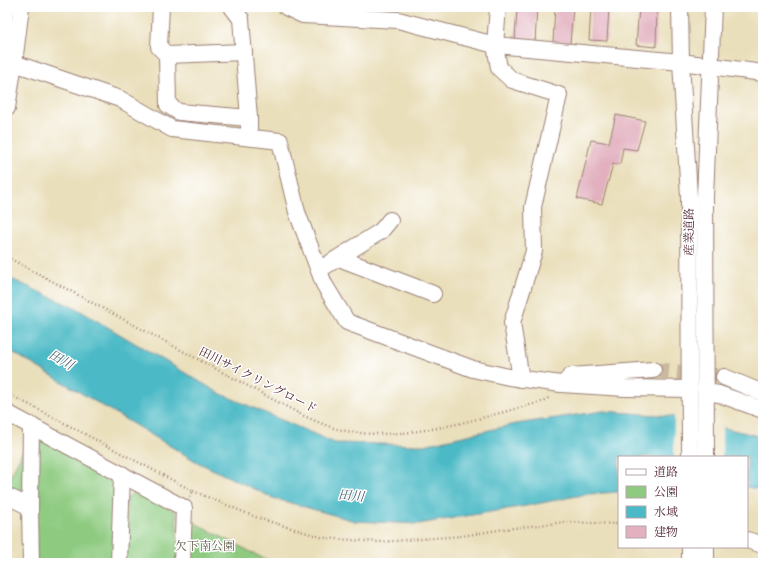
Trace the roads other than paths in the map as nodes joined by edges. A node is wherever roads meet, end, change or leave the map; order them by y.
1 (21, 7) edge
2 (161, 7) edge
3 (232, 7) edge
4 (286, 7) edge
5 (498, 7) edge
6 (680, 7) edge
7 (713, 7) edge
8 (496, 45) junction
9 (244, 52) junction
10 (166, 55) junction
11 (681, 62) junction
12 (11, 63) edge
13 (711, 66) junction
14 (763, 73) edge
15 (7, 108) edge
16 (249, 118) junction
17 (249, 137) junction
18 (390, 220) dead end
19 (339, 258) junction
20 (319, 270) junction
21 (433, 294) dead end
22 (653, 370) tunnel mouth
23 (724, 377) tunnel mouth
24 (521, 379) junction
25 (561, 384) junction
26 (763, 393) edge
27 (690, 394) junction
28 (706, 396) junction
29 (763, 410) edge
30 (7, 413) edge
31 (31, 424) junction
32 (690, 456) edge
33 (706, 456) edge
34 (122, 474) junction
35 (7, 496) edge
36 (30, 507) junction
37 (748, 540) edge
38 (763, 545) edge
39 (31, 563) edge
40 (120, 563) edge
41 (182, 563) edge

1 - 12 street
2 - 10 street
3 - 9 street
4 - 8 street
5 - 8 street
6 - 11 street, 産業道路
7 - 13 street, 産業道路
8 - 11 street
8 - 24 street
9 - 10 street
9 - 16 street
10 - 16 street
11 - 13 street
11 - 27 street, 産業道路
12 - 15 street
12 - 17 street
13 - 14 street
13 - 28 street, 産業道路
16 - 17 street
17 - 20 street
18 - 19 street
19 - 20 street
19 - 21 street
20 - 24 street
22 - 25 street
23 - 26 street
24 - 25 street
25 - 27 street
27 - 32 street, 産業道路
28 - 29 street
28 - 33 street, 産業道路
30 - 31 street
31 - 34 street
31 - 36 street
34 - 40 street
34 - 41 street
35 - 36 street
36 - 39 street
37 - 38 street

